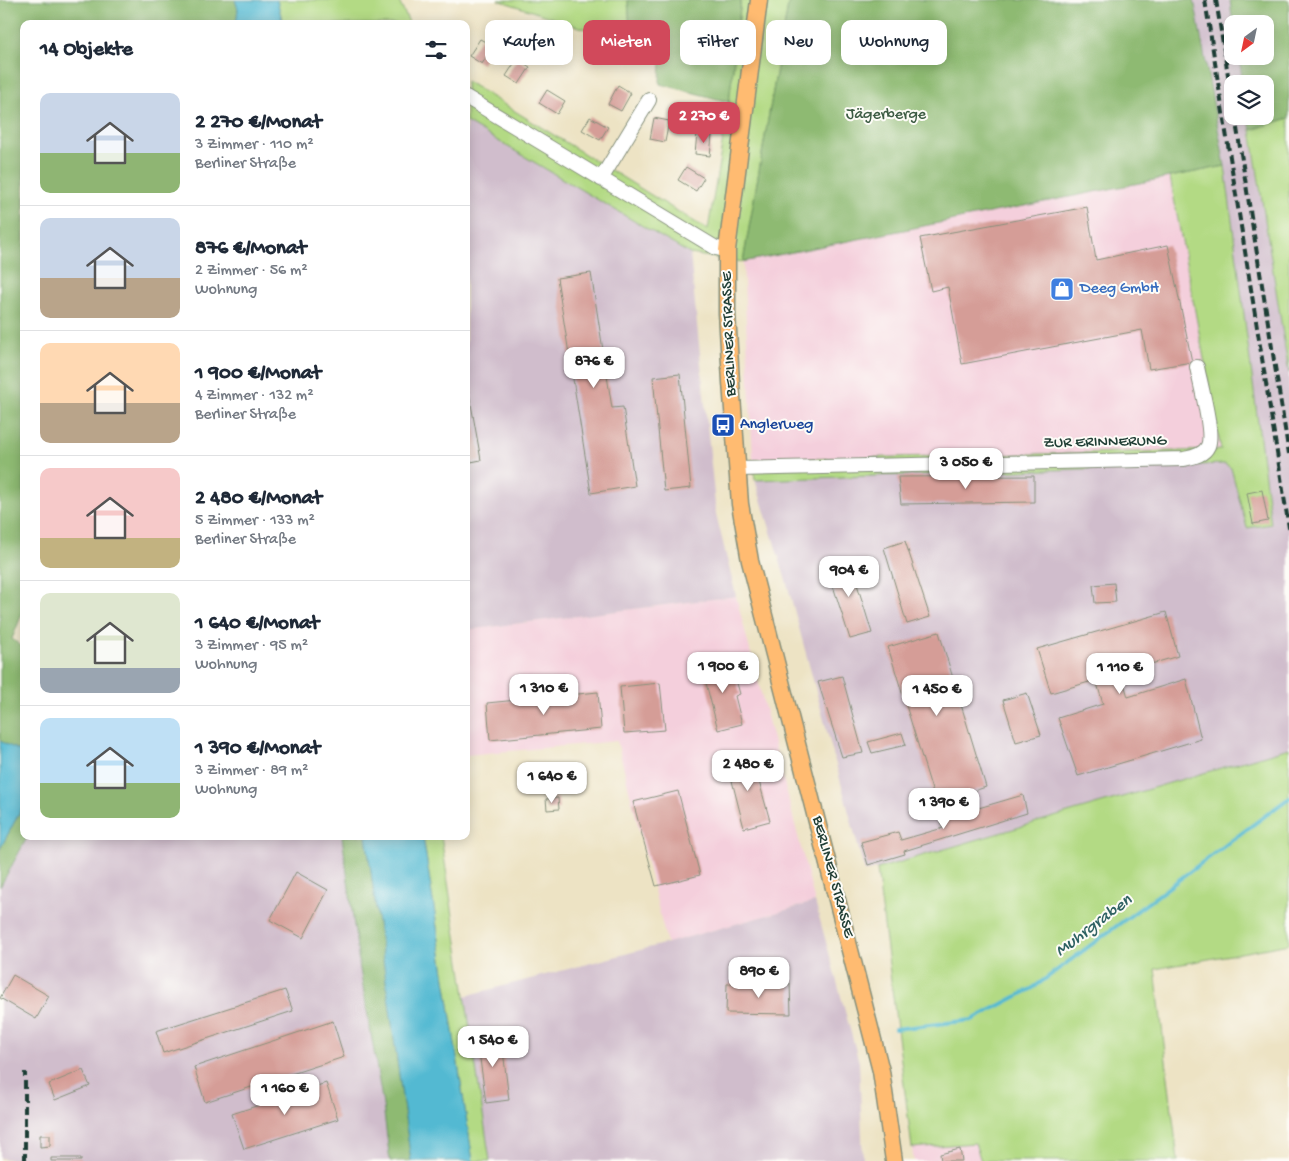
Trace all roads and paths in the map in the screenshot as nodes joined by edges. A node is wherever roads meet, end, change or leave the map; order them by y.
1 (759, 0) edge
2 (470, 100) edge
3 (649, 100) dead end
4 (601, 179) junction
5 (727, 250) junction
6 (1197, 368) dead end
7 (738, 469) junction
8 (894, 1161) edge

1 - 5 main road, BERLINER STRASSE
2 - 4 street
3 - 4 street
4 - 5 street
5 - 7 main road, BERLINER STRASSE
6 - 7 street, ZUR ERINNERUNG
7 - 8 main road, BERLINER STRASSE

